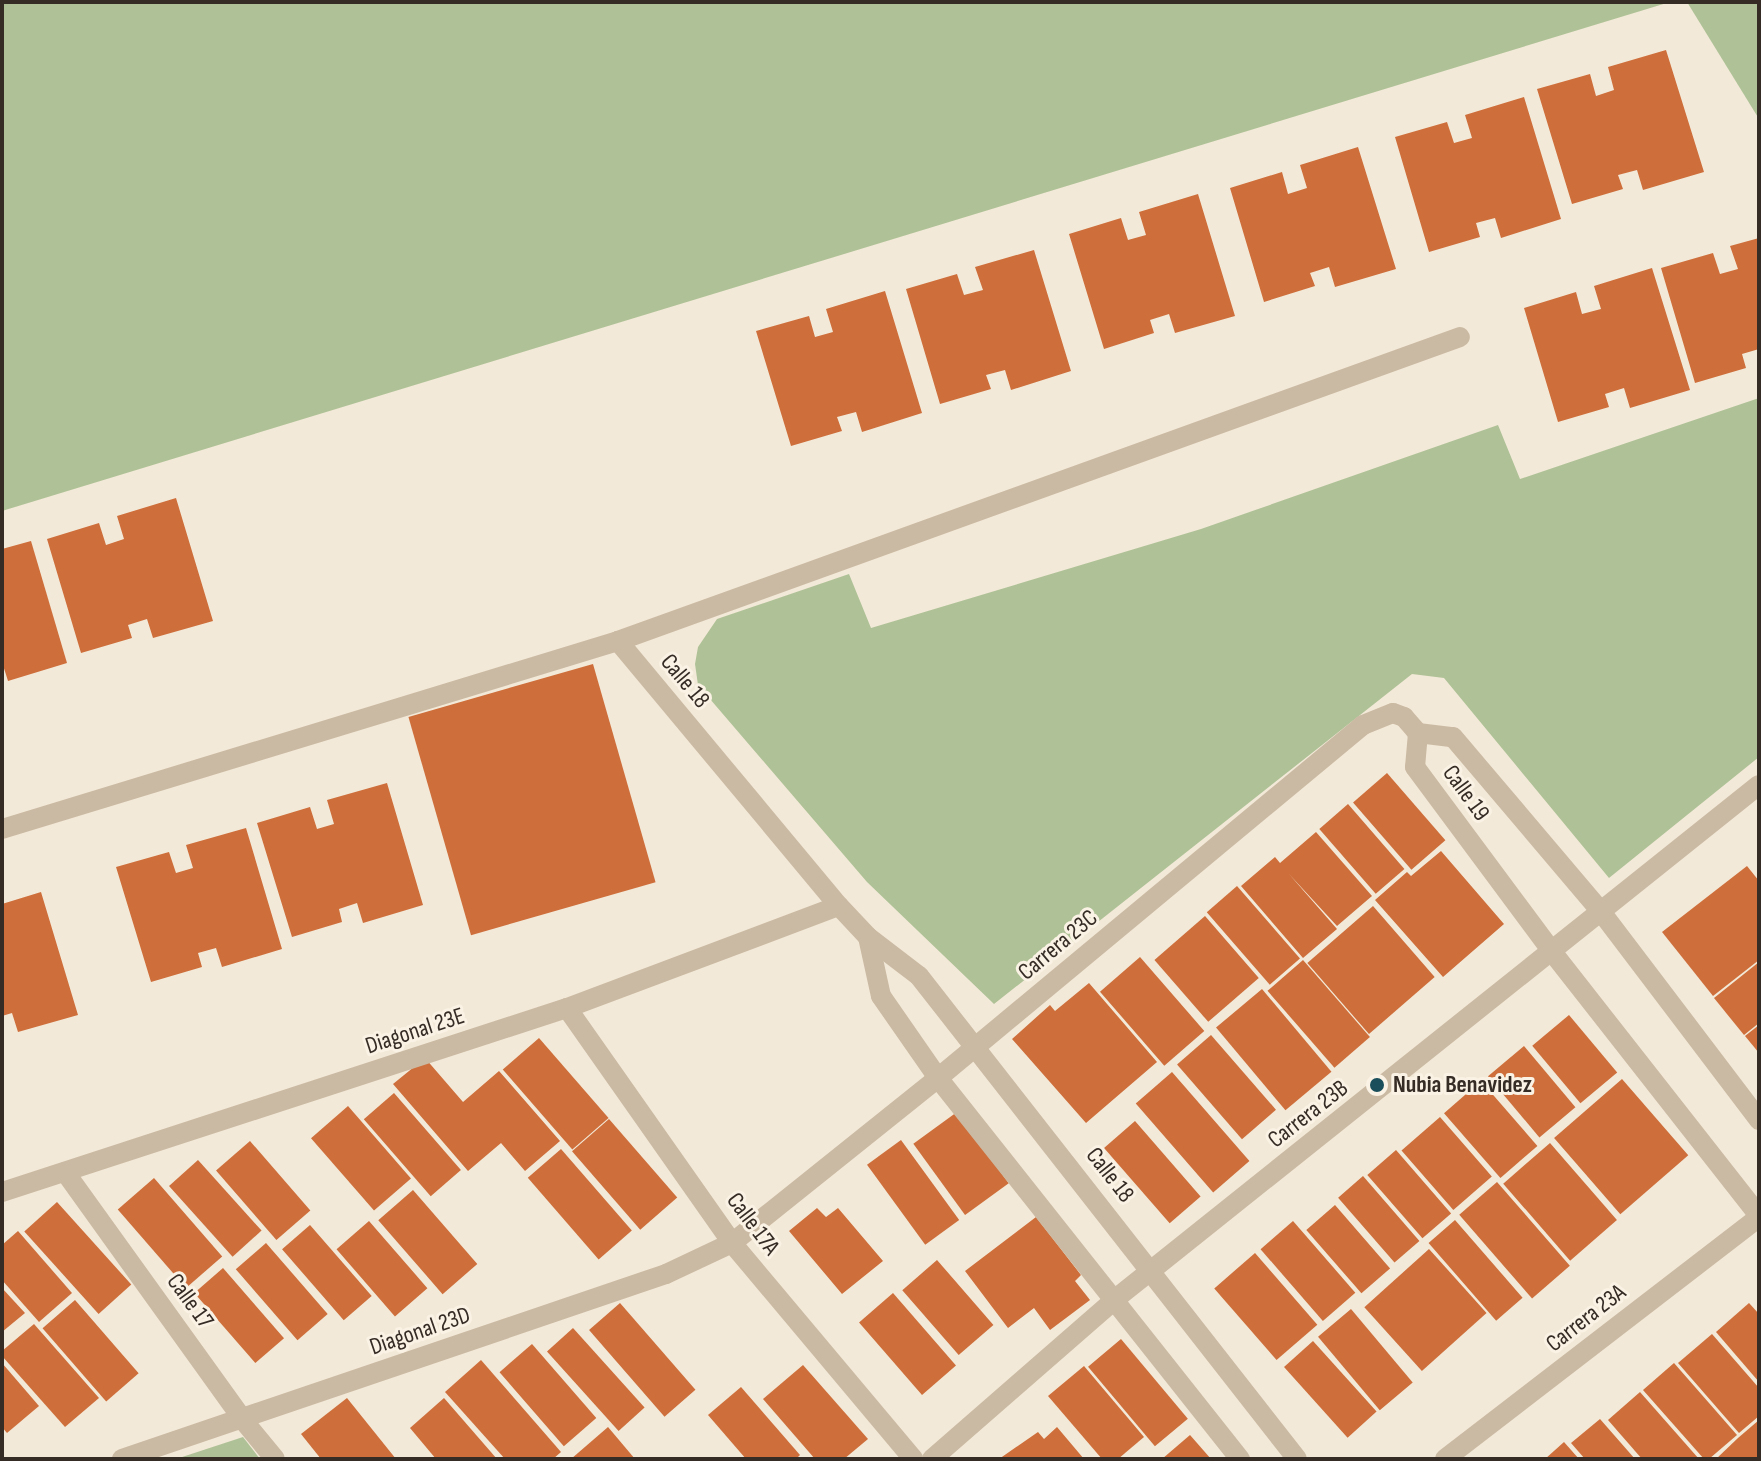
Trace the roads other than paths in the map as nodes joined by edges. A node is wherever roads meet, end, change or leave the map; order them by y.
1 (1460, 337) dead end
2 (618, 641) junction
3 (1418, 733) junction
4 (1759, 785) edge
5 (2, 829) edge
6 (839, 906) junction
7 (1602, 913) junction
8 (868, 937) junction
9 (1553, 953) junction
10 (567, 1008) junction
11 (975, 1047) junction
12 (938, 1078) junction
13 (1759, 1120) edge
14 (65, 1172) junction
15 (2, 1192) edge
16 (1759, 1216) edge
17 (732, 1243) junction
18 (1151, 1271) junction
19 (1114, 1300) junction
20 (243, 1420) junction
21 (122, 1459) edge
22 (275, 1459) edge
23 (913, 1459) edge
24 (932, 1459) edge
25 (1240, 1459) edge
26 (1297, 1459) edge
27 (1445, 1459) edge

1 - 2 street
2 - 5 street
2 - 6 street, Calle 18
3 - 7 street, Calle 19
3 - 9 street, Calle 19
3 - 11 street, Carrera 23C
4 - 7 street, Carrera 23B
6 - 8 street, Calle 18
6 - 10 street, Diagonal 23E
7 - 9 street, Carrera 23B
7 - 13 street, Calle 19
8 - 11 street, Calle 18
8 - 12 street
9 - 16 street, Calle 19
9 - 18 street, Carrera 23B
10 - 14 street, Diagonal 23E
10 - 17 street, Calle 17A
11 - 12 street, Carrera 23C
11 - 18 street, Calle 18
12 - 17 street, Carrera 23C
12 - 19 street
14 - 15 street, Diagonal 23E
14 - 20 street, Calle 17
16 - 27 street, Carrera 23A
17 - 20 street, Diagonal 23D
17 - 23 street, Calle 17A
18 - 19 street, Carrera 23B
18 - 26 street, Calle 18
19 - 24 street, Carrera 23B
19 - 25 street
20 - 21 street, Diagonal 23D
20 - 22 street, Calle 17

